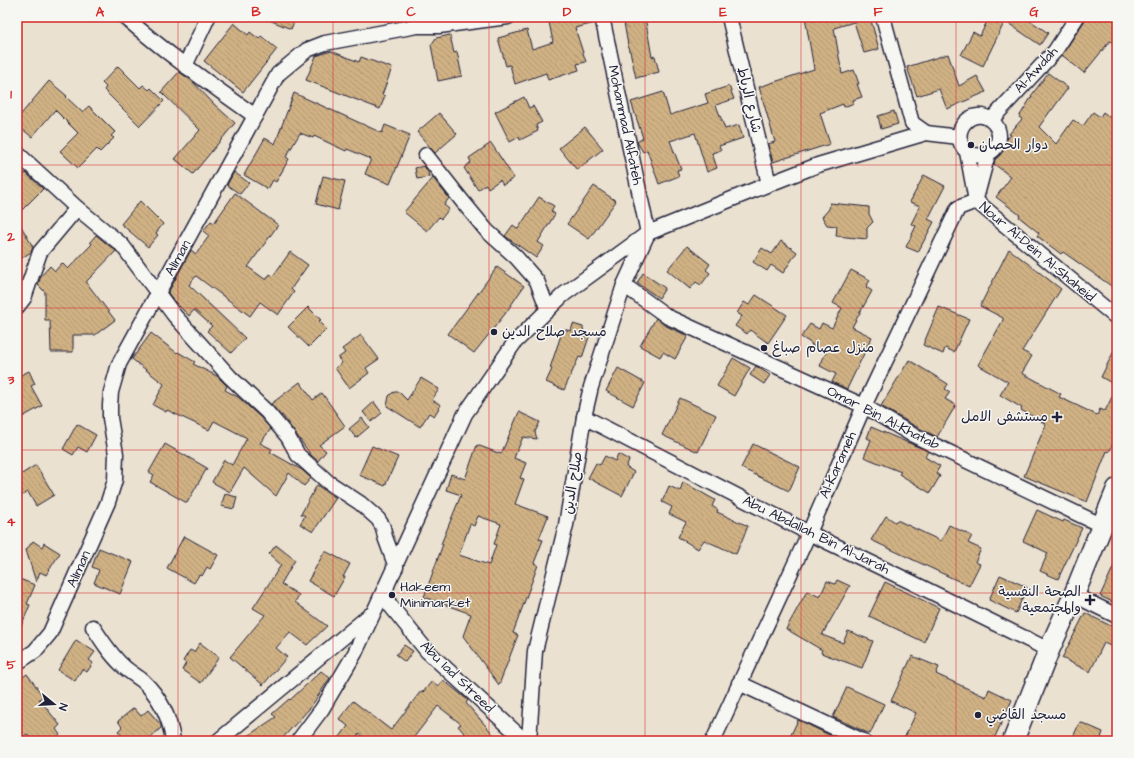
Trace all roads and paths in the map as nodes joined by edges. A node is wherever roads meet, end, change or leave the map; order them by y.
1 (125, 17) edge
2 (208, 17) edge
3 (508, 17) edge
4 (602, 17) edge
5 (729, 17) edge
6 (883, 17) edge
7 (1076, 17) edge
8 (442, 21) edge
9 (185, 66) junction
10 (255, 116) junction
11 (991, 120) junction
12 (926, 133) junction
13 (959, 137) junction
14 (967, 152) junction
15 (988, 154) junction
16 (18, 155) edge
17 (426, 155) dead end
18 (769, 184) junction
19 (976, 201) junction
20 (77, 208) junction
21 (648, 233) junction
22 (624, 285) junction
23 (158, 294) junction
24 (17, 307) edge
25 (548, 310) junction
26 (1117, 318) edge
27 (864, 406) junction
28 (584, 417) junction
29 (1117, 489) edge
30 (1102, 526) junction
31 (809, 533) junction
32 (396, 567) junction
33 (1074, 595) junction
34 (373, 612) junction
35 (1117, 616) edge
36 (93, 627) dead end
37 (1049, 650) junction
38 (17, 663) edge
39 (739, 683) junction
40 (717, 738) edge
41 (172, 741) edge
42 (218, 741) edge
43 (298, 741) edge
44 (525, 741) edge
45 (530, 741) edge
46 (863, 741) edge
47 (1013, 741) edge

1 - 9 street
2 - 9 street
3 - 8 street, AlIman
4 - 21 street, Mohammad Alfateh
5 - 18 street, شارع الرباط
6 - 12 street
7 - 11 street, Al-Awdah
8 - 10 street, AlIman
9 - 10 street
10 - 23 street, AlIman
11 - 13 street
11 - 15 street
12 - 13 street
12 - 18 street
13 - 14 street
14 - 15 street
14 - 19 street
15 - 19 street, Nour Al-Dein Al-Shaheid
16 - 20 street
17 - 25 street
18 - 21 street
19 - 26 street, Nour Al-Dein Al-Shaheid
19 - 27 street, Al-Karameh
20 - 23 street
20 - 24 street
21 - 22 street, صلاح الدين
21 - 25 street
22 - 27 street, Omar Bin Al-Khatab
22 - 28 street, صلاح الدين
23 - 32 street
23 - 38 street, AlIman
25 - 32 street
27 - 30 street, Omar Bin Al-Khatab
27 - 31 street, Al-Karameh
28 - 31 street, Abu Abdallah Bin Al-Jarah
28 - 45 street, صلاح الدين
29 - 30 main road
30 - 33 main road
31 - 37 street, Abu Abdallah Bin Al-Jarah
31 - 39 street, Al-Karameh
32 - 34 street
32 - 44 street, Abu Iad Streed
33 - 35 street
33 - 37 main road
34 - 42 street
34 - 43 street
36 - 41 street
37 - 47 main road
39 - 40 street, Al-Karameh
39 - 46 street

